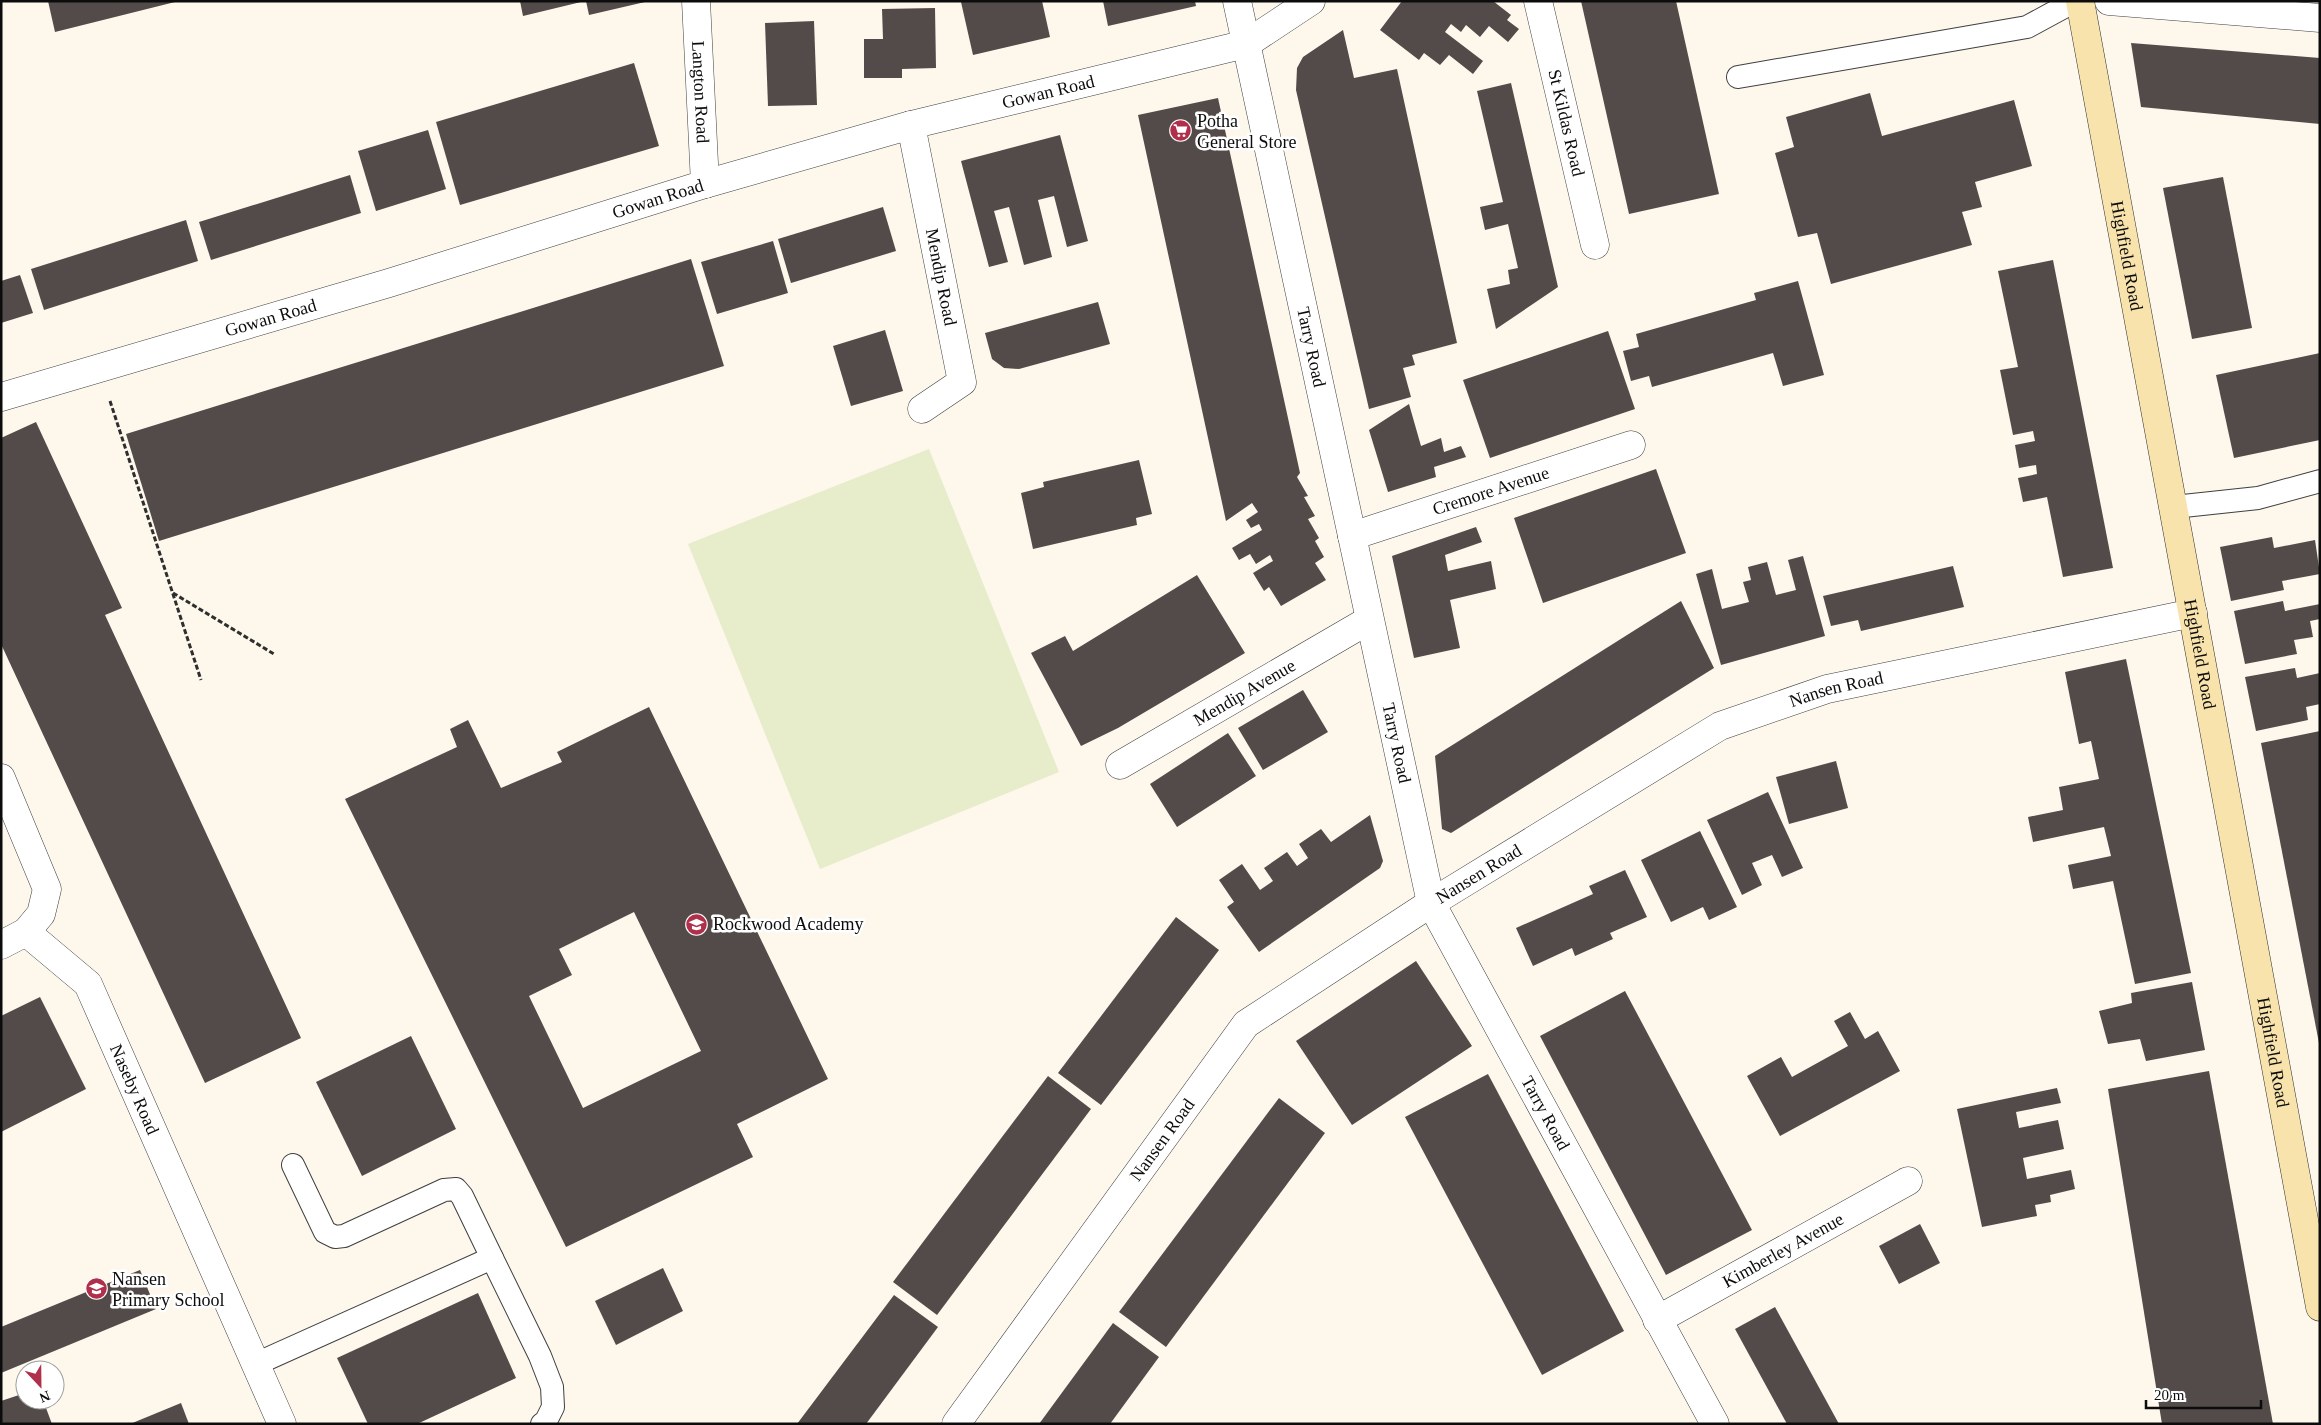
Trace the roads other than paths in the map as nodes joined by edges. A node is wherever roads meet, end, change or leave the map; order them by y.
1 (696, 1) edge
2 (1237, 1) edge
3 (1311, 1) edge
4 (1538, 1) edge
5 (2075, 1) edge
6 (2080, 1) edge
7 (2109, 1) edge
8 (2320, 18) edge
9 (1246, 44) junction
10 (1738, 77) dead end
11 (911, 125) junction
12 (704, 184) junction
13 (1595, 245) dead end
14 (1, 397) edge
15 (922, 409) dead end
16 (1631, 445) dead end
17 (2320, 481) edge
18 (2174, 507) junction
19 (1352, 536) junction
20 (2194, 613) junction
21 (1369, 620) junction
22 (1120, 765) dead end
23 (1, 778) edge
24 (1431, 903) junction
25 (26, 932) junction
26 (1, 945) edge
27 (293, 1165) dead end
28 (1908, 1181) dead end
29 (492, 1258) junction
30 (2320, 1306) edge
31 (1657, 1320) junction
32 (256, 1364) junction
33 (282, 1424) edge
34 (542, 1424) edge
35 (956, 1424) edge
36 (1716, 1424) edge

1 - 12 street, Langton Road
2 - 9 street, Tarry Road
3 - 9 street, Gowan Road
4 - 13 street, St Kildas Road
5 - 10 lane
6 - 18 main road, Highfield Road
7 - 8 street
9 - 11 street, Gowan Road
9 - 19 street, Tarry Road
11 - 12 street, Gowan Road
11 - 15 street, Mendip Road
12 - 14 street, Gowan Road
16 - 19 street, Cremore Avenue
17 - 18 lane
18 - 20 main road, Highfield Road
19 - 21 street, Tarry Road
20 - 24 street, Nansen Road
20 - 30 main road, Highfield Road
21 - 22 street, Mendip Avenue
21 - 24 street, Tarry Road
23 - 25 street
24 - 31 street, Tarry Road
24 - 35 street, Nansen Road
25 - 26 street
25 - 32 street, Naseby Road
27 - 29 lane
28 - 31 street, Kimberley Avenue
29 - 32 lane
29 - 34 lane
31 - 36 street, Tarry Road
32 - 33 street, Naseby Road

